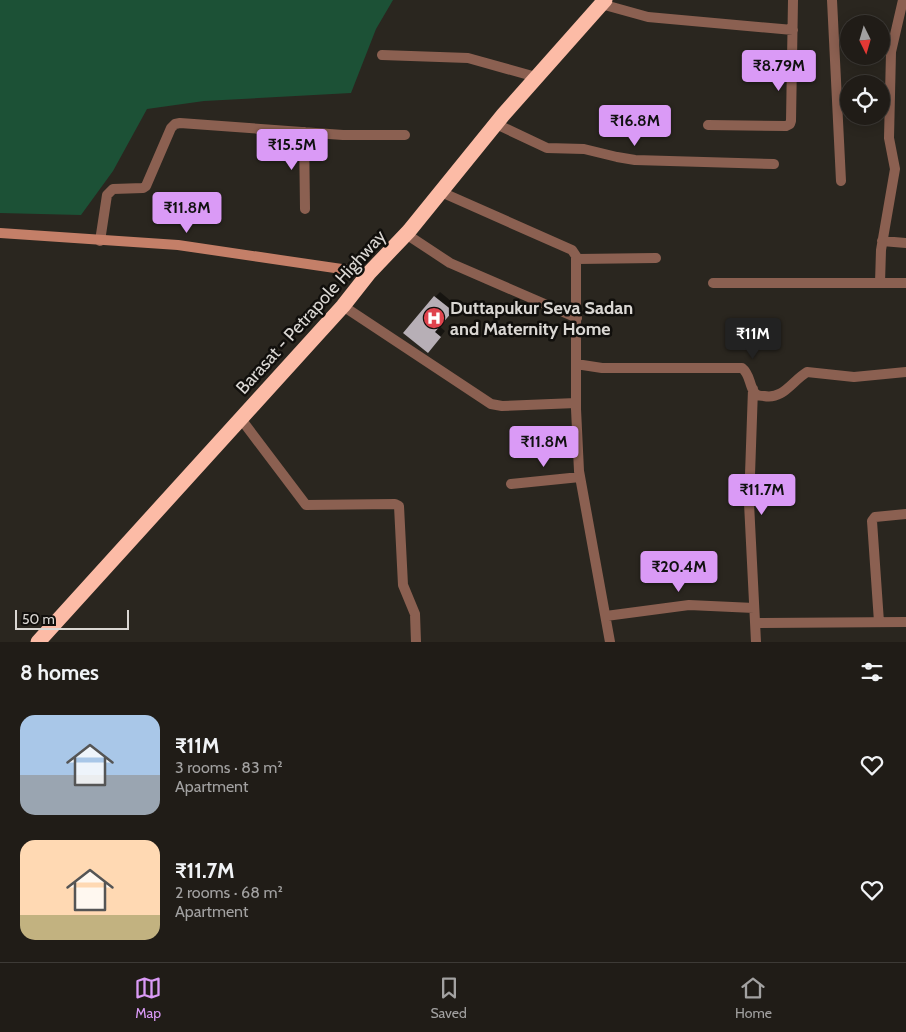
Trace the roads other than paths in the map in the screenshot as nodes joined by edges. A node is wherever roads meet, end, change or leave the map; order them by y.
1 (793, 0) edge
2 (832, 0) edge
3 (903, 0) edge
4 (603, 2) edge
5 (793, 30) junction
6 (382, 55) dead end
7 (536, 77) junction
8 (496, 124) junction
9 (708, 125) dead end
10 (304, 132) junction
11 (405, 135) dead end
12 (774, 164) dead end
13 (841, 181) dead end
14 (441, 192) junction
15 (306, 209) dead end
16 (0, 233) edge
17 (406, 234) junction
18 (100, 241) junction
19 (882, 241) junction
20 (906, 243) edge
21 (656, 258) dead end
22 (577, 260) junction
23 (369, 273) junction
24 (713, 283) dead end
25 (880, 283) junction
26 (906, 283) edge
27 (343, 306) junction
28 (577, 318) junction
29 (576, 364) junction
30 (906, 372) edge
31 (753, 389) junction
32 (576, 403) junction
33 (241, 419) junction
34 (580, 477) junction
35 (511, 484) dead end
36 (906, 514) edge
37 (754, 608) junction
38 (606, 616) junction
39 (879, 622) junction
40 (906, 622) edge
41 (755, 623) junction
42 (38, 642) edge
43 (416, 642) edge
44 (610, 642) edge
45 (756, 642) edge

1 - 5 street
2 - 13 street
3 - 19 street
4 - 5 street
4 - 7 highway, Barasat - Petrapole Highway
5 - 9 street
6 - 7 street
7 - 8 highway, Barasat - Petrapole Highway
8 - 12 street
8 - 14 highway, Barasat - Petrapole Highway
10 - 11 street
10 - 15 street
10 - 18 street
14 - 17 highway, Barasat - Petrapole Highway
14 - 22 street
16 - 18 street
17 - 23 highway, Barasat - Petrapole Highway
17 - 28 street
18 - 23 street
19 - 20 street
19 - 25 street
21 - 22 street
22 - 28 street
23 - 27 highway, Barasat - Petrapole Highway
24 - 25 street
25 - 26 street
27 - 32 street
27 - 33 highway, Barasat - Petrapole Highway
28 - 29 street
29 - 31 street
29 - 32 street
30 - 31 street
31 - 37 street
32 - 34 street
33 - 42 highway, Barasat - Petrapole Highway
33 - 43 street
34 - 35 street
34 - 38 street
36 - 39 street
37 - 38 street
37 - 41 street
38 - 44 street
39 - 40 street
39 - 41 street
41 - 45 street

